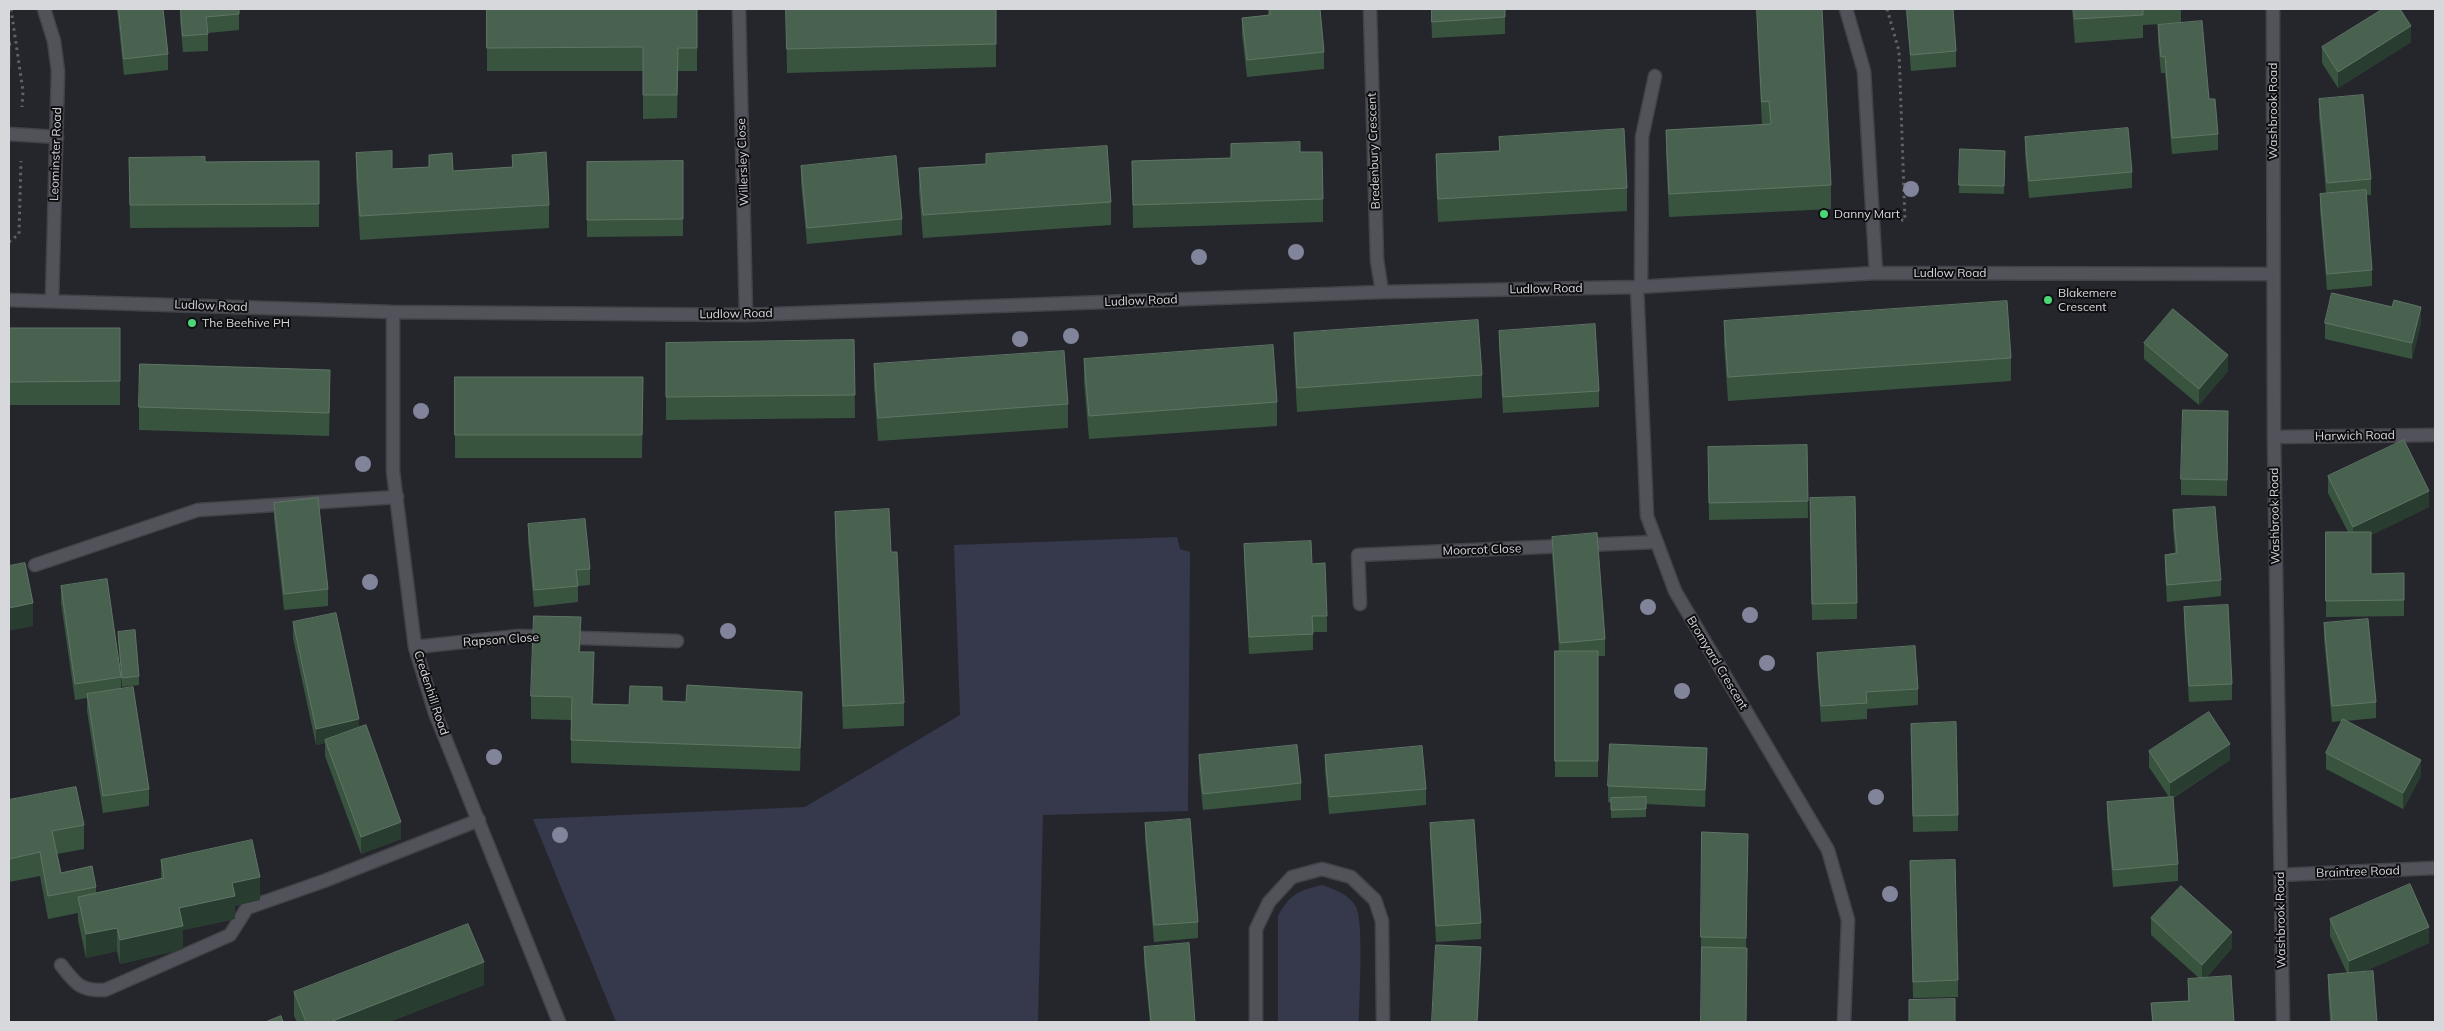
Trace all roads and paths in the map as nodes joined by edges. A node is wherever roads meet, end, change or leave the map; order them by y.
1 (44, 9) edge
2 (739, 9) edge
3 (1370, 9) edge
4 (1846, 9) edge
5 (1887, 9) edge
6 (2273, 9) edge
7 (1655, 76) dead end
8 (9, 134) edge
9 (56, 136) junction
10 (1872, 220) junction
11 (1876, 273) junction
12 (2273, 274) junction
13 (1639, 287) junction
14 (1382, 292) junction
15 (9, 300) edge
16 (52, 301) junction
17 (393, 312) junction
18 (746, 315) junction
19 (2435, 435) edge
20 (2274, 437) junction
21 (397, 497) junction
22 (1655, 542) junction
23 (35, 565) dead end
24 (1360, 604) dead end
25 (677, 641) dead end
26 (415, 648) junction
27 (478, 820) junction
28 (2435, 868) edge
29 (2280, 875) junction
30 (61, 965) dead end
31 (559, 1022) edge
32 (1256, 1022) edge
33 (1383, 1022) edge
34 (1844, 1022) edge
35 (2283, 1022) edge

1 - 9 street, Leominster Road
2 - 18 street, Willersley Close
3 - 14 street, Bredenbury Crescent
4 - 10 street
5 - 10 path
6 - 12 street, Washbrook Road
7 - 13 street, Bromyard Crescent
8 - 9 street
9 - 16 street, Leominster Road
10 - 11 street
11 - 12 street, Ludlow Road
11 - 13 street, Ludlow Road
12 - 20 street, Washbrook Road
13 - 14 street, Ludlow Road
13 - 22 street, Bromyard Crescent
14 - 18 street, Ludlow Road
15 - 16 street, Ludlow Road
16 - 17 street, Ludlow Road
17 - 18 street, Ludlow Road
17 - 21 street, Credenhill Road
19 - 20 street, Harwich Road
20 - 29 street, Washbrook Road
21 - 23 street
21 - 26 street, Credenhill Road
22 - 24 street, Moorcot Close
22 - 34 street, Bromyard Crescent
25 - 26 street, Rapson Close
26 - 27 street, Credenhill Road
27 - 30 street
27 - 31 street, Credenhill Road
28 - 29 street, Braintree Road
29 - 35 street, Washbrook Road
32 - 33 street

